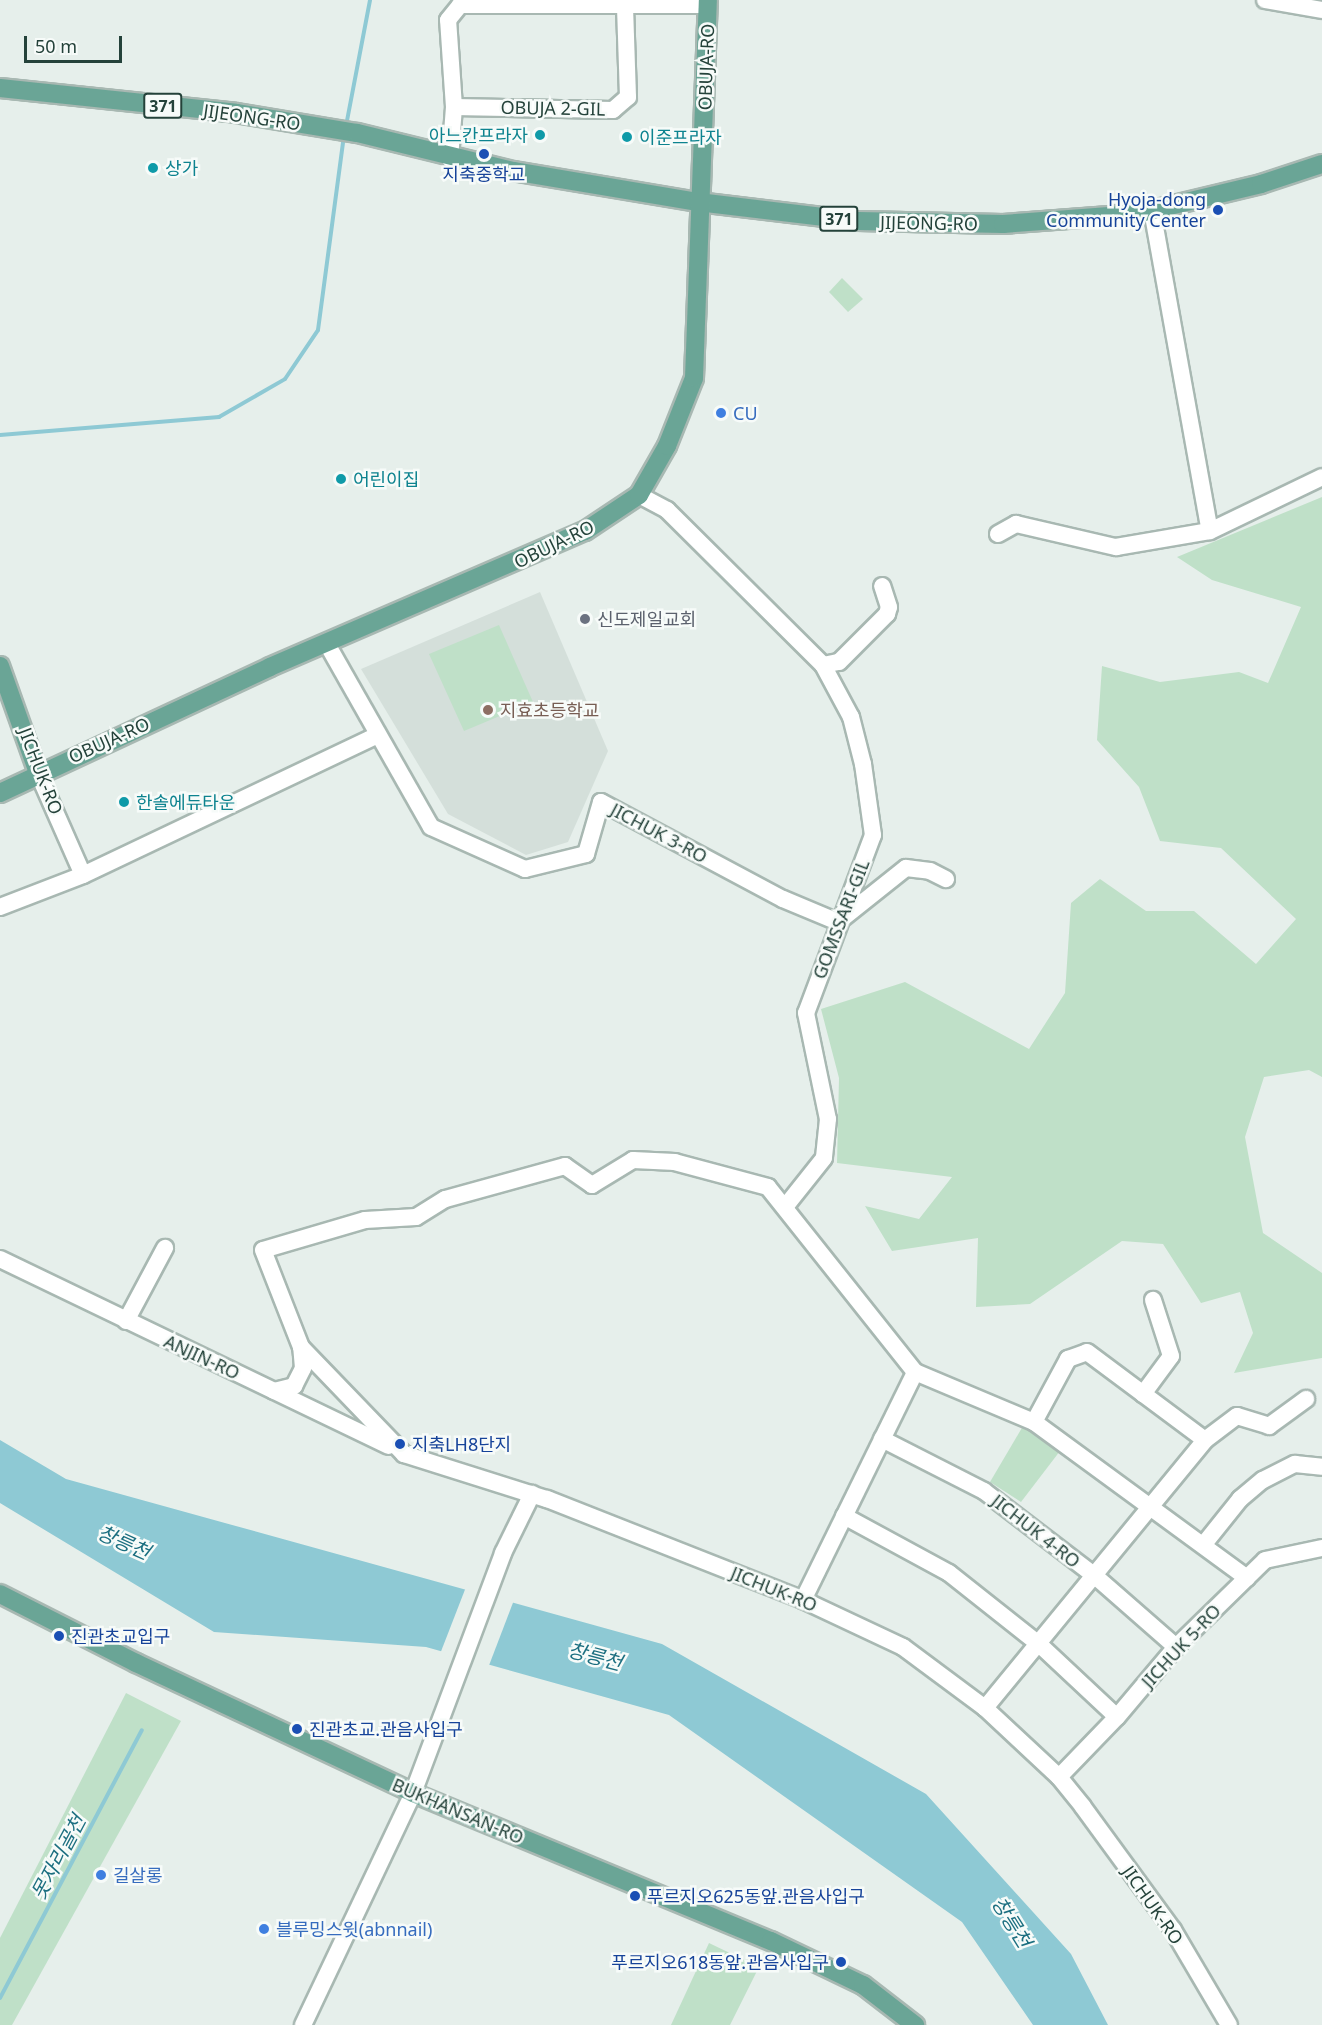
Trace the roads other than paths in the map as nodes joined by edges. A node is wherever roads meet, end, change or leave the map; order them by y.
1 (1265, 0) edge
2 (708, 2) edge
3 (625, 6) junction
4 (1322, 10) edge
5 (0, 88) edge
6 (454, 107) junction
7 (450, 159) junction
8 (1322, 164) edge
9 (698, 202) junction
10 (1152, 210) junction
11 (1322, 477) edge
12 (639, 495) junction
13 (1210, 531) junction
14 (998, 534) dead end
15 (882, 586) dead end
16 (327, 644) junction
17 (823, 665) junction
18 (0, 666) edge
19 (376, 736) junction
20 (38, 773) junction
21 (0, 793) edge
22 (83, 875) junction
23 (945, 879) dead end
24 (0, 907) edge
25 (838, 922) junction
26 (785, 1207) junction
27 (165, 1248) dead end
28 (0, 1259) edge
29 (1153, 1300) dead end
30 (126, 1321) junction
31 (301, 1347) junction
32 (915, 1372) junction
33 (274, 1390) junction
34 (1143, 1394) junction
35 (1306, 1399) dead end
36 (1034, 1422) junction
37 (882, 1439) junction
38 (1205, 1440) junction
39 (404, 1454) junction
40 (1322, 1467) edge
41 (532, 1494) junction
42 (1151, 1508) junction
43 (844, 1516) junction
44 (1204, 1544) junction
45 (1322, 1548) edge
46 (1095, 1576) junction
47 (1247, 1578) junction
48 (0, 1594) edge
49 (802, 1600) junction
50 (1040, 1645) junction
51 (1176, 1647) junction
52 (985, 1708) junction
53 (1117, 1717) junction
54 (1059, 1777) junction
55 (412, 1793) junction
56 (303, 2025) edge
57 (915, 2025) edge
58 (1229, 2025) edge

1 - 4 street
2 - 3 street
2 - 9 main road, OBUJA-RO
3 - 6 street, OBUJA 2-GIL
3 - 6 street
5 - 7 main road, JIJEONG-RO / 371
6 - 7 street
7 - 9 main road, JIJEONG-RO / 371
8 - 10 main road, JIJEONG-RO / 371
9 - 10 main road, JIJEONG-RO / 371
9 - 12 main road, OBUJA-RO
10 - 13 street
11 - 13 street
12 - 16 main road, OBUJA-RO
12 - 17 street, GOMSSARI-GIL
13 - 14 street
15 - 17 street
16 - 19 street, JICHUK 3-RO
16 - 20 main road, OBUJA-RO
17 - 25 street, GOMSSARI-GIL
18 - 20 main road, JICHUK-RO
19 - 22 street
19 - 25 street, JICHUK 3-RO
20 - 21 main road, OBUJA-RO
20 - 22 street, JICHUK-RO
22 - 24 street
23 - 25 street
25 - 26 street, GOMSSARI-GIL
26 - 31 street, JICHUK-RO
26 - 32 street
27 - 30 street
28 - 30 street, ANJIN-RO
29 - 34 street
30 - 33 street, ANJIN-RO
31 - 33 street
31 - 39 street, JICHUK-RO
32 - 36 street
32 - 37 street
33 - 39 street, ANJIN-RO
34 - 36 street
34 - 38 street
35 - 38 street
36 - 42 street
37 - 43 street
37 - 46 street, JICHUK 4-RO
38 - 42 street
39 - 41 street, JICHUK-RO
40 - 44 street
41 - 49 street, JICHUK-RO
41 - 55 street
42 - 44 street
42 - 46 street
43 - 49 street
43 - 50 street
44 - 47 street
45 - 47 street, JICHUK 5-RO
46 - 50 street
46 - 51 street, JICHUK 4-RO
47 - 51 street, JICHUK 5-RO
48 - 55 main road, BUKHANSAN-RO
49 - 52 street, JICHUK-RO
50 - 52 street
50 - 53 street
51 - 53 street, JICHUK 5-RO
52 - 54 street, JICHUK-RO
53 - 54 street, JICHUK 5-RO
54 - 58 street, JICHUK-RO
55 - 56 street
55 - 57 main road, BUKHANSAN-RO

